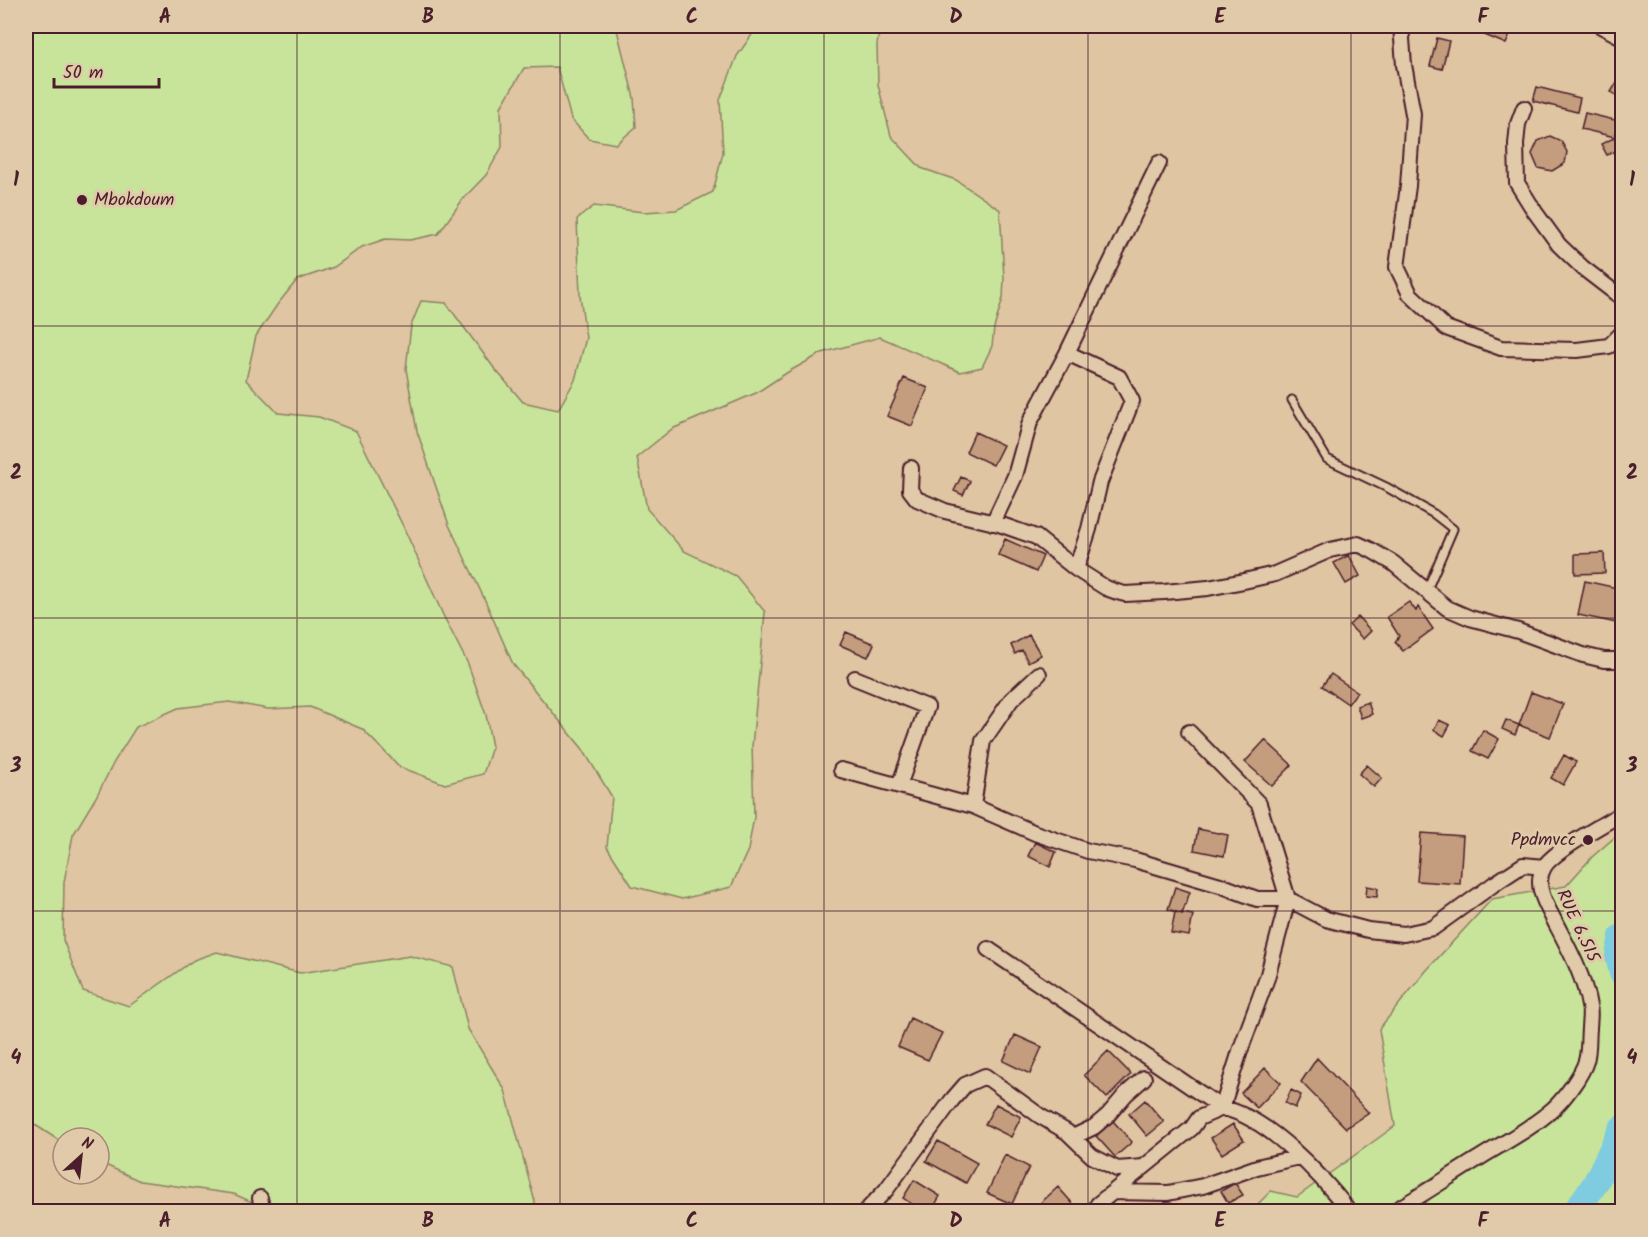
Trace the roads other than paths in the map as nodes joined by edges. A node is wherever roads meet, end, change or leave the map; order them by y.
1 (1401, 26) edge
2 (1601, 26) edge
3 (1623, 37) edge
4 (1524, 108) dead end
5 (1159, 163) dead end
6 (1623, 298) edge
7 (1623, 333) edge
8 (1067, 353) junction
9 (1292, 400) dead end
10 (911, 468) dead end
11 (993, 523) junction
12 (1076, 568) junction
13 (1426, 592) junction
14 (1623, 660) edge
15 (1040, 674) dead end
16 (855, 678) dead end
17 (1189, 732) dead end
18 (841, 770) dead end
19 (899, 786) junction
20 (973, 806) junction
21 (1623, 813) edge
22 (1544, 867) junction
23 (1288, 899) junction
24 (988, 949) dead end
25 (1144, 1078) dead end
26 (1222, 1108) junction
27 (1072, 1137) junction
28 (1299, 1157) junction
29 (1144, 1167) junction
30 (1113, 1192) junction
31 (260, 1197) dead end
32 (263, 1212) edge
33 (865, 1212) edge
34 (1094, 1212) edge
35 (1350, 1212) edge
36 (1392, 1212) edge

1 - 7 street
2 - 3 street
4 - 6 street
5 - 8 street
8 - 11 street
8 - 12 street
9 - 13 lane
10 - 11 street
11 - 12 street
12 - 13 street
13 - 14 street
15 - 20 street
16 - 19 street
17 - 23 street
18 - 19 street
19 - 20 street
20 - 23 street
21 - 22 street
22 - 23 street
22 - 36 street, RUE 6.515
23 - 26 street
24 - 26 street
25 - 27 street
26 - 28 street
26 - 29 street
27 - 29 street
27 - 33 street
28 - 30 street
28 - 35 street
29 - 30 street
30 - 34 street
31 - 32 street

